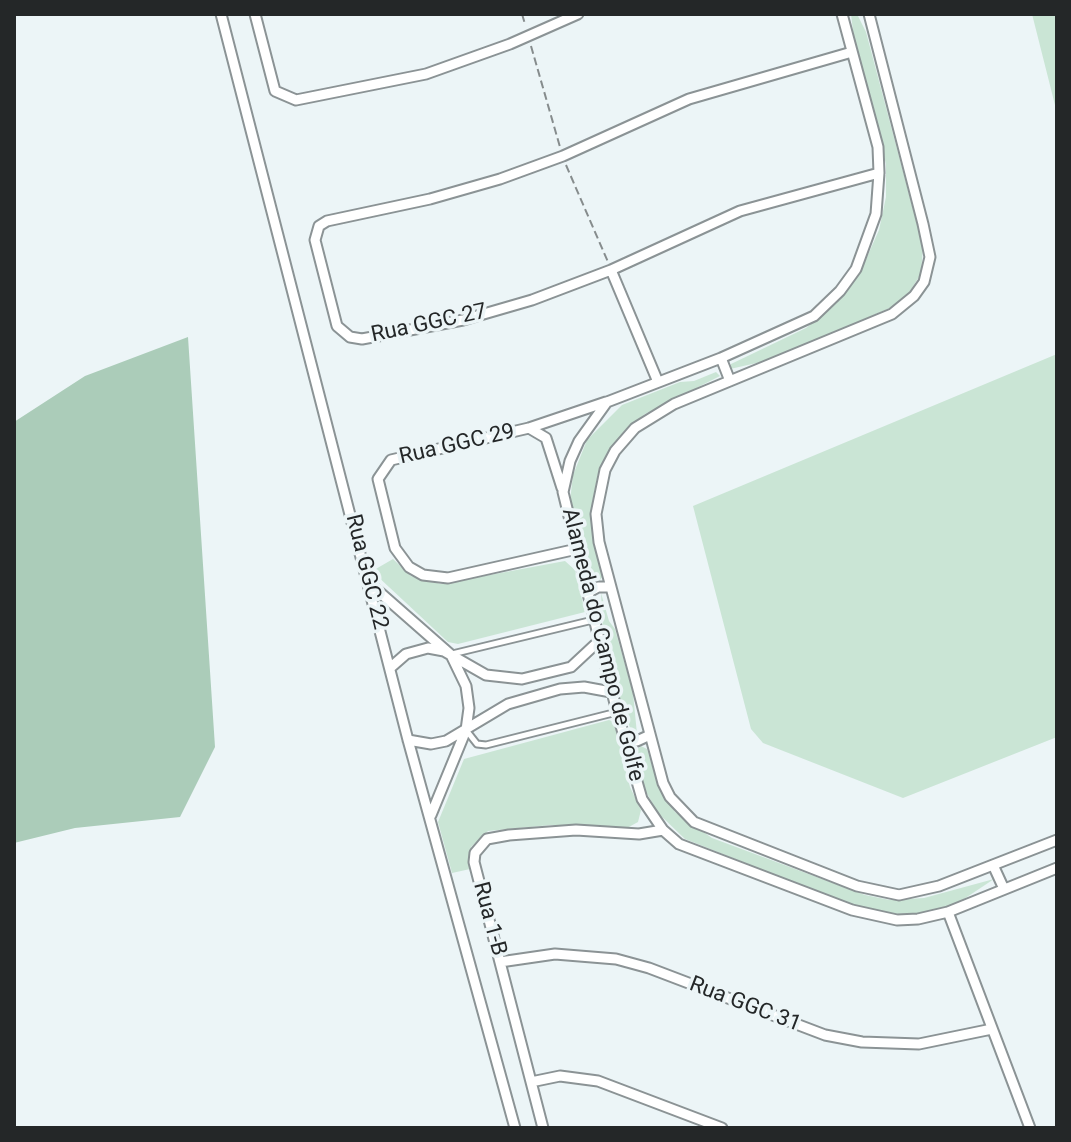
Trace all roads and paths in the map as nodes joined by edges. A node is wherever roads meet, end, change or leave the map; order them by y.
1 (221, 14) edge
2 (255, 14) edge
3 (522, 14) edge
4 (578, 14) edge
5 (842, 14) edge
6 (869, 14) edge
7 (528, 37) junction
8 (852, 52) junction
9 (563, 156) junction
10 (879, 173) junction
11 (611, 270) junction
12 (721, 358) junction
13 (730, 381) junction
14 (658, 382) junction
15 (607, 402) junction
16 (529, 428) junction
17 (563, 492) junction
18 (577, 549) junction
19 (369, 583) junction
20 (610, 587) junction
21 (587, 593) junction
22 (594, 619) junction
23 (600, 640) junction
24 (451, 655) junction
25 (390, 668) junction
26 (611, 692) junction
27 (617, 712) junction
28 (466, 730) junction
29 (650, 735) junction
30 (408, 740) junction
31 (625, 741) junction
32 (431, 815) junction
33 (663, 830) junction
34 (1057, 840) edge
35 (993, 865) junction
36 (1057, 868) edge
37 (1004, 889) junction
38 (948, 912) junction
39 (500, 962) junction
40 (992, 1029) junction
41 (531, 1082) junction
42 (515, 1128) edge
43 (543, 1128) edge
44 (722, 1128) edge
45 (1030, 1128) edge

1 - 19 street, Rua GGC 22
2 - 7 street
3 - 7 path
4 - 7 street
5 - 8 street
6 - 13 street, Alameda do Campo de Golfe
7 - 9 path
8 - 9 street, Rua GGC 27
8 - 10 street
9 - 11 path
9 - 11 street, Rua GGC 27
10 - 11 street, Rua GGC 27
10 - 12 street
11 - 14 street
12 - 13 street
12 - 14 street
13 - 20 street, Alameda do Campo de Golfe
14 - 15 street
15 - 16 street, Rua GGC 29
15 - 17 street, Alameda do Campo de Golfe
16 - 17 street, Rua GGC 29
16 - 18 street, Rua GGC 29
17 - 18 street, Alameda do Campo de Golfe
18 - 21 street, Alameda do Campo de Golfe
19 - 24 street
19 - 25 street, Rua GGC 22
20 - 21 street
20 - 29 street, Alameda do Campo de Golfe
21 - 22 street, Alameda do Campo de Golfe
22 - 23 street, Alameda do Campo de Golfe
22 - 24 lane
23 - 24 street
23 - 26 street, Alameda do Campo de Golfe
24 - 25 street
24 - 28 street
25 - 30 street, Rua GGC 22
26 - 27 street, Alameda do Campo de Golfe
26 - 28 street
27 - 28 lane
27 - 31 street, Alameda do Campo de Golfe
28 - 30 street
28 - 32 street
29 - 31 street
29 - 35 street, Alameda do Campo de Golfe
30 - 32 street, Rua GGC 22
31 - 33 street, Alameda do Campo de Golfe
32 - 42 street, Rua GGC 22
33 - 38 street, Alameda do Campo de Golfe
33 - 39 street, Rua 1-B
34 - 35 street, Alameda do Campo de Golfe
35 - 37 street
36 - 37 street, Alameda do Campo de Golfe
37 - 38 street, Alameda do Campo de Golfe
38 - 40 street
39 - 40 street, Rua GGC 31
39 - 41 street, Rua 1-B
40 - 45 street
41 - 43 street, Rua 1-B
41 - 44 street

